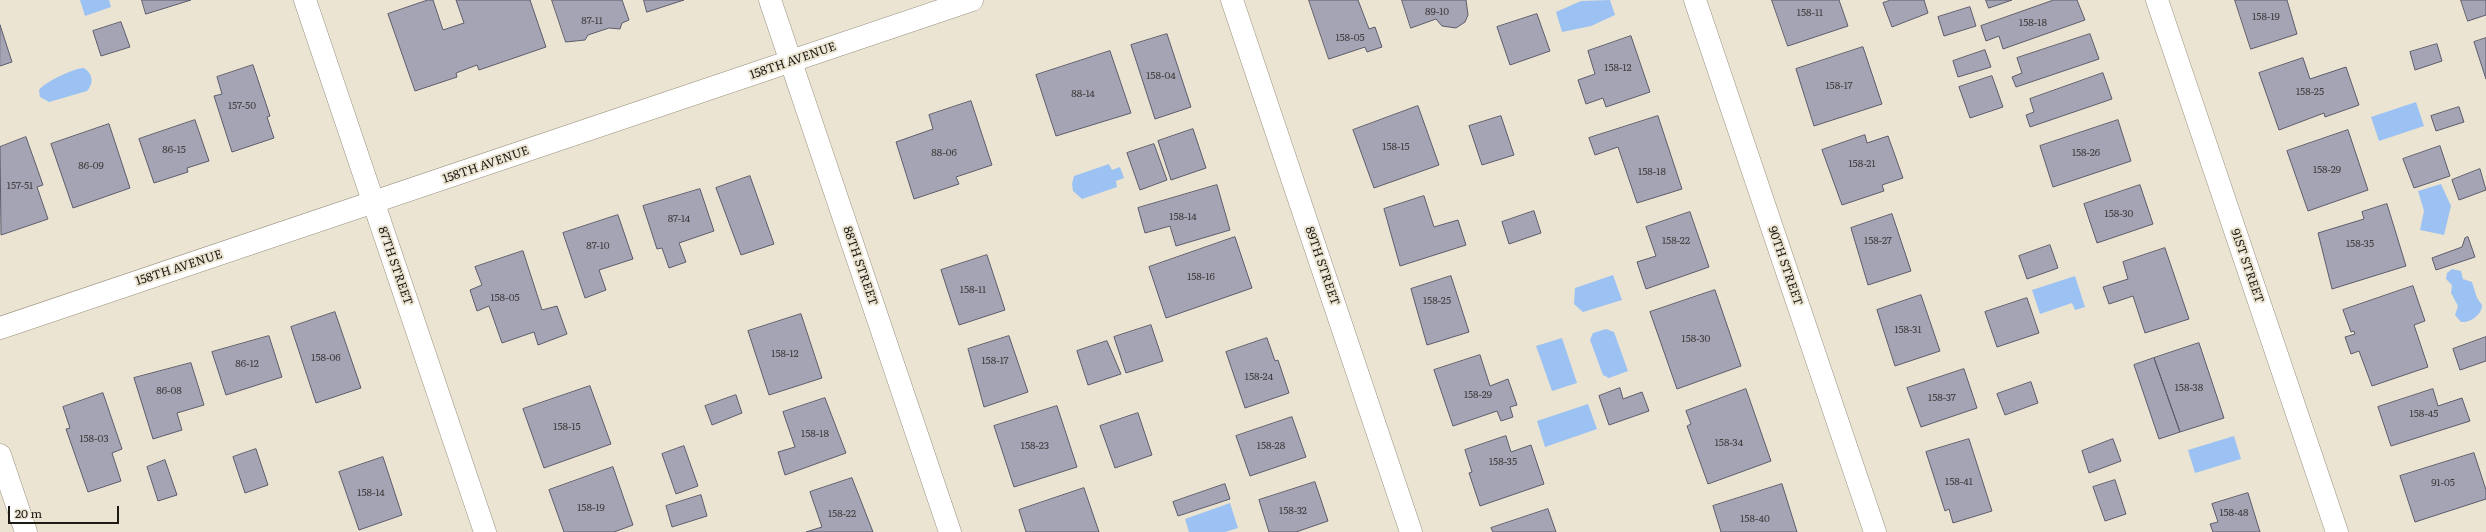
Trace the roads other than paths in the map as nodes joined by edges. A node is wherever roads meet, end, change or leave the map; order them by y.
1 (305, 0) edge
2 (770, 0) edge
3 (972, 0) edge
4 (1232, 0) edge
5 (1695, 0) edge
6 (2157, 0) edge
7 (791, 61) junction
8 (374, 203) junction
9 (0, 328) edge
10 (0, 455) edge
11 (26, 532) edge
12 (485, 532) edge
13 (950, 532) edge
14 (1411, 532) edge
15 (1875, 532) edge
16 (2337, 532) edge

1 - 8 street, 87TH STREET
2 - 7 street, 88TH STREET
3 - 7 street, 158TH AVENUE
4 - 14 street, 89TH STREET
5 - 15 street, 90TH STREET
6 - 16 street, 91ST STREET
7 - 8 street, 158TH AVENUE
7 - 13 street, 88TH STREET
8 - 9 street, 158TH AVENUE
8 - 12 street, 87TH STREET
10 - 11 street

